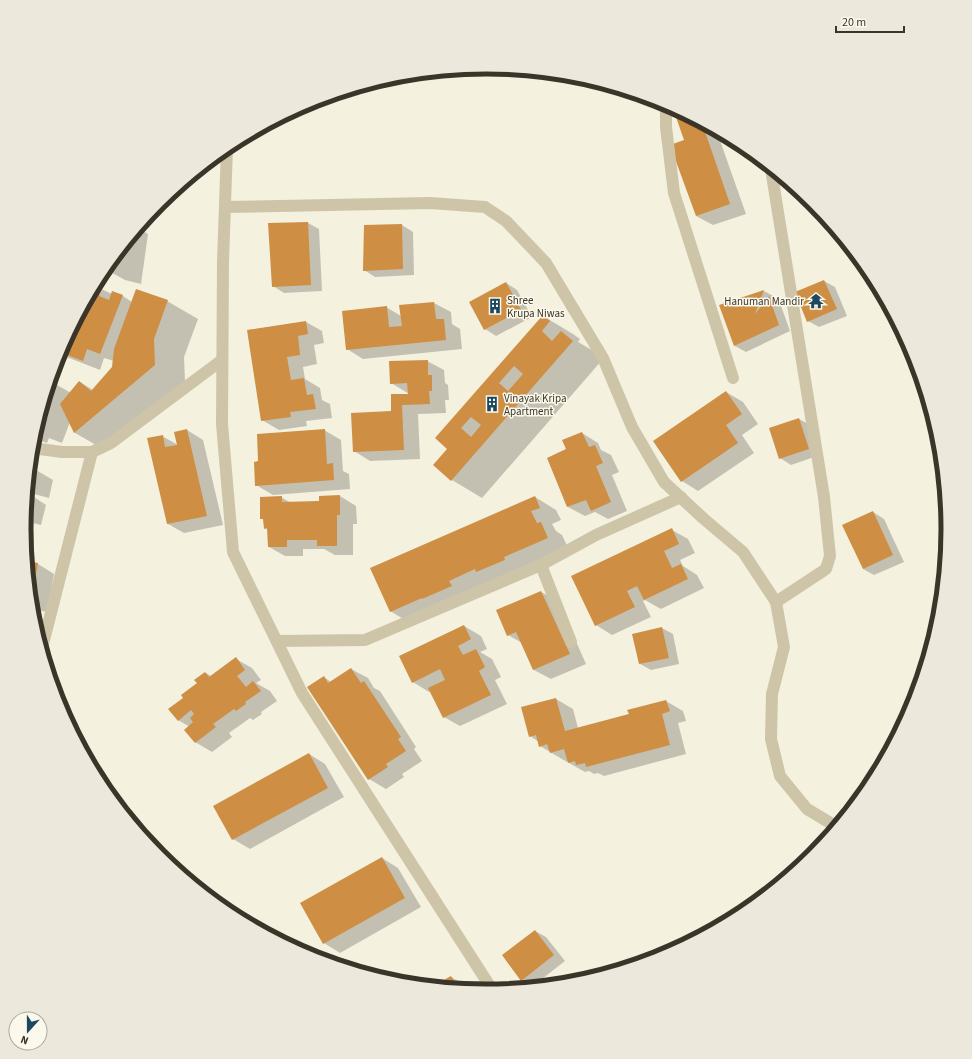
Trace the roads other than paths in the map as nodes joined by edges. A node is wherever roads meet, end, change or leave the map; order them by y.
1 (666, 112) edge
2 (227, 156) edge
3 (772, 176) edge
4 (225, 207) junction
5 (222, 360) junction
6 (733, 378) dead end
7 (39, 449) edge
8 (92, 452) junction
9 (681, 497) junction
10 (540, 564) junction
11 (776, 602) junction
12 (45, 637) edge
13 (277, 641) junction
14 (571, 642) dead end
15 (833, 824) edge
16 (489, 984) edge

1 - 6 street
2 - 4 street
3 - 11 street
4 - 5 street
4 - 9 street
5 - 8 street
5 - 13 street
7 - 8 street
8 - 12 street
9 - 10 street
9 - 11 street
10 - 13 street
10 - 14 street
11 - 15 street
13 - 16 street

